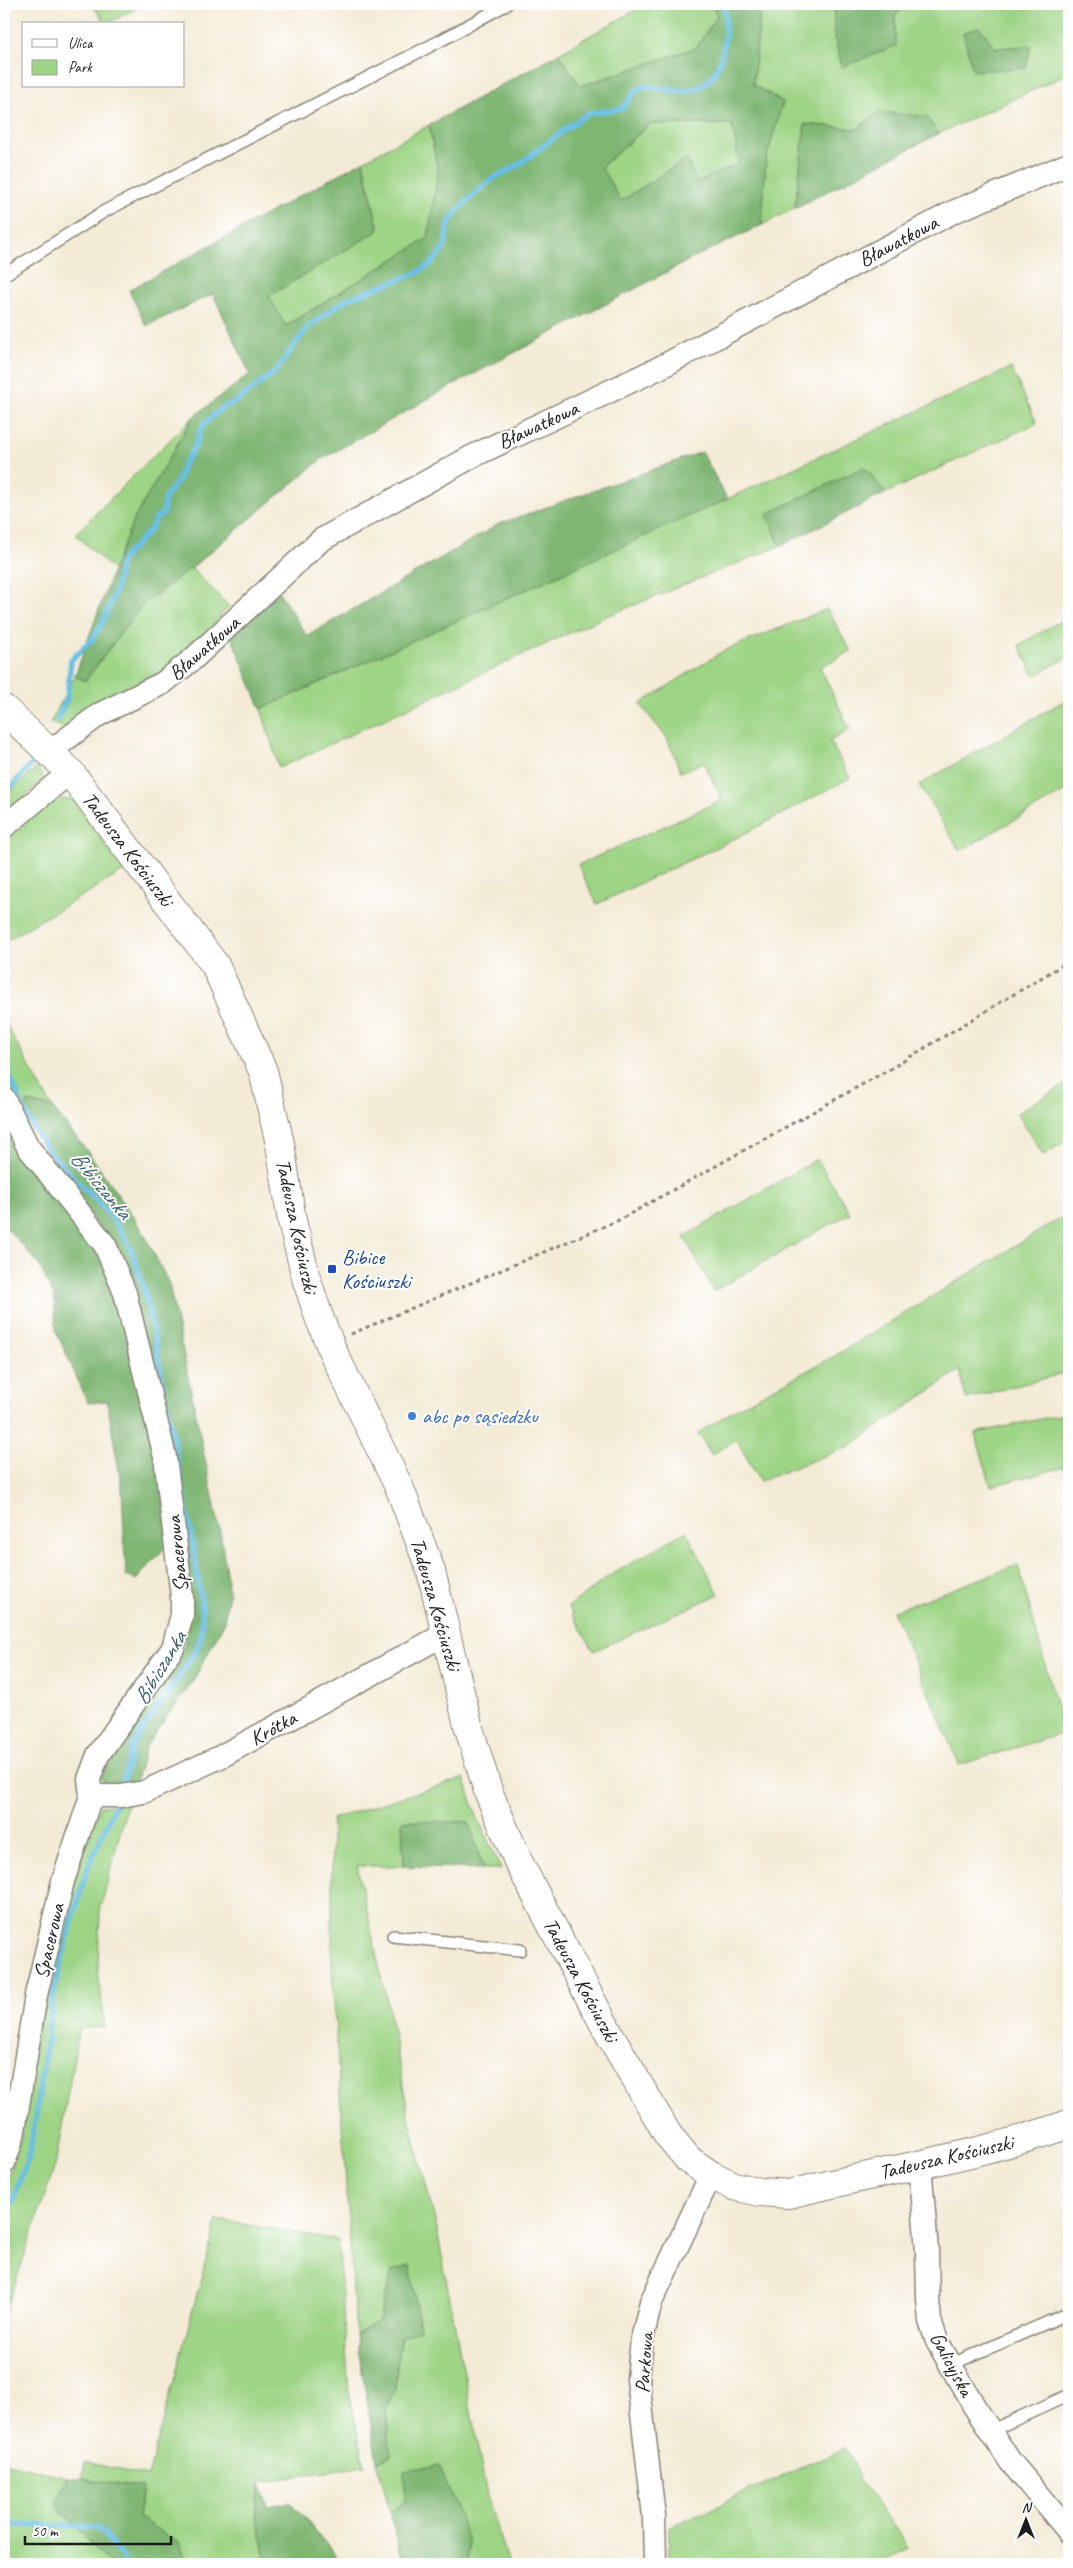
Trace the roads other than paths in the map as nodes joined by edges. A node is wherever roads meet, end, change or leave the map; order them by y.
1 (507, 4) edge
2 (1069, 164) edge
3 (4, 275) edge
4 (4, 709) edge
5 (48, 752) junction
6 (70, 772) junction
7 (4, 828) edge
8 (4, 1099) edge
9 (447, 1633) junction
10 (91, 1796) junction
11 (393, 1936) dead end
12 (520, 1950) dead end
13 (1069, 2124) edge
14 (4, 2163) edge
15 (920, 2163) junction
16 (711, 2175) junction
17 (1069, 2313) edge
18 (950, 2365) junction
19 (1069, 2395) edge
20 (990, 2431) junction
21 (1069, 2532) edge
22 (655, 2564) edge

1 - 3 lane
2 - 5 street, Bławatkowa
4 - 5 street, Tadeusza Kościuszki
5 - 6 street, Tadeusza Kościuszki
6 - 7 street
6 - 9 street, Tadeusza Kościuszki
8 - 10 street, Spacerowa
9 - 10 street, Krótka
9 - 16 street, Tadeusza Kościuszki
10 - 14 street, Spacerowa
11 - 12 lane
13 - 15 street, Tadeusza Kościuszki
15 - 16 street, Tadeusza Kościuszki
15 - 18 street, Galicyjska
16 - 22 street, Parkowa
17 - 18 lane
18 - 20 street, Galicyjska
19 - 20 lane
20 - 21 street, Galicyjska

